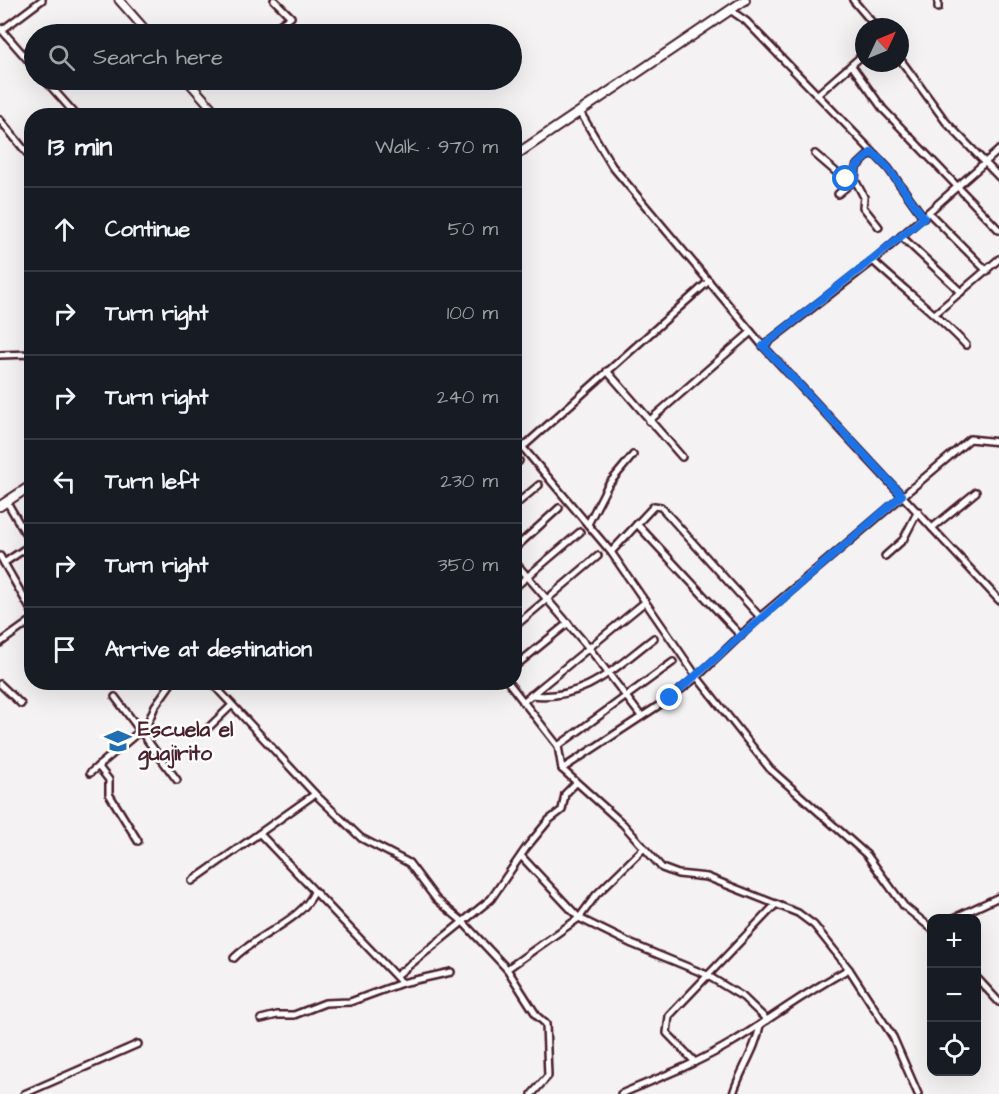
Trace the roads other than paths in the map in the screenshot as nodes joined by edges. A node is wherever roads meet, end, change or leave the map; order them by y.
1 (42, 0) edge
2 (119, 0) edge
3 (274, 0) edge
4 (745, 0) edge
5 (853, 0) edge
6 (938, 0) edge
7 (938, 8) dead end
8 (730, 10) junction
9 (868, 18) edge
10 (140, 24) edge
11 (281, 24) edge
12 (1, 29) edge
13 (24, 55) edge
14 (855, 63) edge
15 (852, 66) junction
16 (909, 71) edge
17 (54, 90) edge
18 (197, 90) edge
19 (817, 94) junction
20 (70, 108) edge
21 (212, 108) edge
22 (580, 112) junction
23 (0, 120) edge
24 (24, 149) edge
25 (999, 150) edge
26 (522, 151) edge
27 (872, 152) junction
28 (815, 154) dead end
29 (985, 162) junction
30 (999, 177) edge
31 (855, 180) junction
32 (958, 188) junction
33 (838, 194) dead end
34 (927, 215) junction
35 (879, 227) dead end
36 (999, 230) edge
37 (901, 236) junction
38 (999, 259) edge
39 (873, 261) junction
40 (987, 271) junction
41 (709, 281) junction
42 (961, 292) junction
43 (936, 313) junction
44 (751, 332) junction
45 (966, 345) dead end
46 (763, 346) junction
47 (24, 354) edge
48 (0, 355) edge
49 (607, 371) junction
50 (649, 421) junction
51 (999, 442) edge
52 (523, 447) joint
53 (633, 455) dead end
54 (681, 457) dead end
55 (539, 485) dead end
56 (24, 490) edge
57 (976, 492) dead end
58 (902, 495) junction
59 (522, 499) edge
60 (3, 504) edge
61 (559, 508) dead end
62 (918, 511) junction
63 (588, 524) junction
64 (637, 524) junction
65 (932, 528) junction
66 (580, 532) dead end
67 (24, 534) edge
68 (522, 542) edge
69 (24, 549) edge
70 (611, 552) junction
71 (0, 556) edge
72 (598, 556) dead end
73 (885, 556) dead end
74 (4, 563) junction
75 (522, 570) edge
76 (528, 576) junction
77 (522, 581) edge
78 (24, 598) edge
79 (548, 599) junction
80 (999, 600) edge
81 (645, 602) junction
82 (760, 617) junction
83 (522, 620) edge
84 (568, 623) junction
85 (24, 626) edge
86 (741, 636) junction
87 (654, 638) dead end
88 (0, 643) edge
89 (589, 648) junction
90 (522, 660) edge
91 (673, 662) dead end
92 (608, 673) junction
93 (697, 677) junction
94 (0, 684) edge
95 (166, 690) edge
96 (218, 690) edge
97 (514, 690) edge
98 (531, 695) junction
99 (626, 696) junction
100 (115, 697) dead end
101 (523, 702) junction
102 (21, 704) dead end
103 (232, 705) junction
104 (641, 716) junction
105 (138, 732) junction
106 (204, 732) dead end
107 (558, 746) junction
108 (98, 766) junction
109 (562, 769) junction
110 (90, 773) dead end
111 (177, 780) dead end
112 (576, 783) junction
113 (315, 794) junction
114 (261, 834) junction
115 (138, 842) dead end
116 (644, 848) junction
117 (522, 857) junction
118 (192, 881) dead end
119 (314, 892) junction
120 (999, 897) edge
121 (776, 904) junction
122 (963, 914) edge
123 (579, 918) junction
124 (462, 921) junction
125 (927, 925) edge
126 (234, 958) dead end
127 (507, 969) junction
128 (849, 969) junction
129 (451, 972) dead end
130 (705, 974) junction
131 (396, 976) junction
132 (981, 982) edge
133 (402, 983) junction
134 (999, 1002) edge
135 (261, 1019) dead end
136 (767, 1020) junction
137 (760, 1025) junction
138 (138, 1044) dead end
139 (695, 1062) junction
140 (24, 1094) edge
141 (532, 1094) edge
142 (621, 1094) edge
143 (733, 1094) edge
144 (918, 1094) edge

1 - 12 street
2 - 10 street
3 - 11 street
4 - 8 main road
5 - 9 street
6 - 7 street
8 - 19 street
8 - 22 main road
12 - 13 street
14 - 15 street
15 - 19 street
15 - 32 street
16 - 29 street
17 - 20 street
18 - 21 street
19 - 27 street
22 - 26 main road
22 - 41 street
23 - 24 street
25 - 29 street
27 - 31 street
27 - 34 street
28 - 31 street
29 - 30 street
29 - 32 street
31 - 33 street
31 - 35 street
32 - 34 street
32 - 36 street
34 - 37 street
34 - 40 street
37 - 39 street
37 - 42 street
38 - 40 street
39 - 43 street
39 - 46 street
40 - 42 street
41 - 44 street
41 - 49 street
42 - 43 street
43 - 45 street
44 - 46 street
44 - 50 street
46 - 58 street
47 - 48 street
49 - 50 street
49 - 52 street
50 - 54 street
51 - 58 street
52 - 63 street
53 - 63 street
55 - 59 street
56 - 60 main road
57 - 65 street
58 - 62 street
58 - 82 street
60 - 67 street
61 - 68 street
62 - 65 street
62 - 73 street
63 - 70 street
64 - 70 street
64 - 82 street
64 - 86 street
65 - 80 street
66 - 76 street
69 - 74 street
70 - 81 street
71 - 74 street
72 - 79 street
74 - 78 street
75 - 76 street
76 - 77 street
76 - 79 street
79 - 83 street
79 - 84 street
81 - 89 street
81 - 93 street
82 - 86 street
84 - 89 street
84 - 90 street
85 - 88 street
86 - 93 street
87 - 92 street
89 - 92 street
89 - 98 street
91 - 99 street
92 - 98 street
92 - 99 street
93 - 104 street
93 - 125 street
94 - 102 street
95 - 105 street
96 - 103 street
97 - 101 street
98 - 101 street
99 - 104 street
99 - 107 street
100 - 105 street
101 - 107 street
103 - 106 street
103 - 113 street
104 - 109 street
105 - 108 street
105 - 111 street
107 - 109 street
108 - 110 street
108 - 115 street
109 - 112 street
112 - 116 street
112 - 117 street
113 - 114 street
113 - 124 street
114 - 118 street
114 - 119 street
116 - 121 street
116 - 123 street
117 - 123 street
117 - 124 street
119 - 126 street
119 - 131 street
120 - 122 street
121 - 128 street
121 - 130 street
123 - 127 street
123 - 130 street
124 - 127 street
124 - 131 street
127 - 141 street
128 - 136 street
128 - 144 street
129 - 133 street
130 - 136 street
130 - 139 street
131 - 133 street
132 - 134 street
133 - 135 street
136 - 137 street
137 - 139 street
137 - 143 street
138 - 140 street
139 - 142 street

